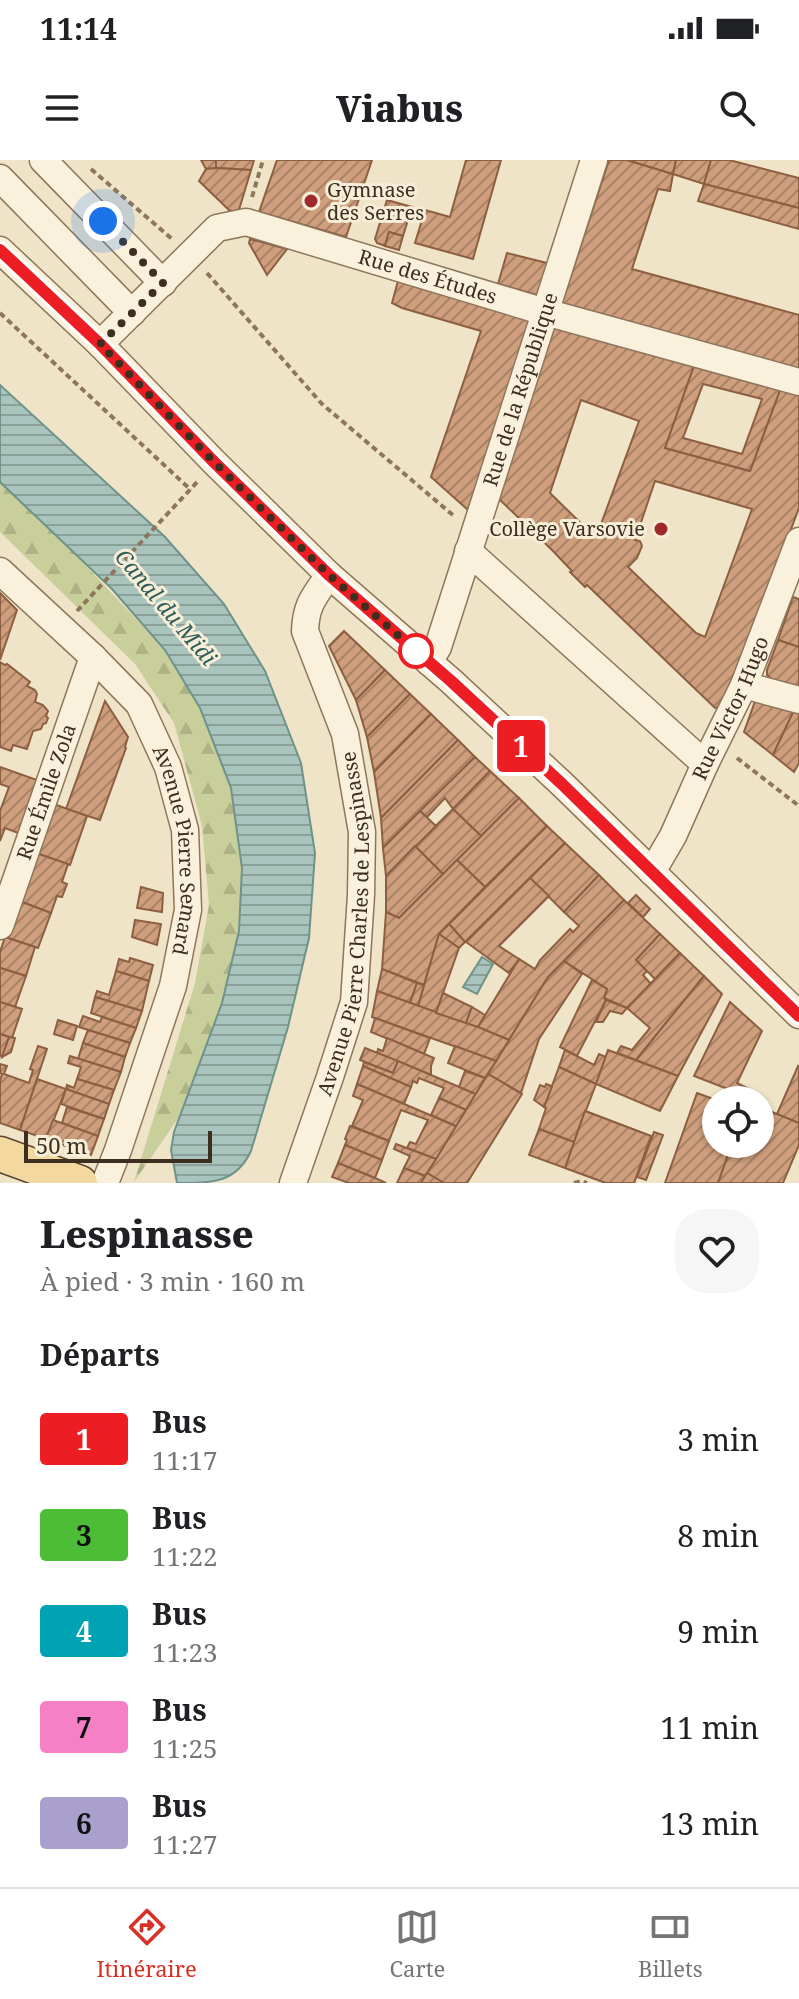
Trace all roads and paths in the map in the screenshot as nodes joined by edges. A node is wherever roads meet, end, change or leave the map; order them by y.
1 (43, 160) edge
2 (263, 160) edge
3 (594, 160) edge
4 (91, 169) dead end
5 (0, 178) edge
6 (246, 222) junction
7 (0, 250) edge
8 (190, 255) junction
9 (163, 283) junction
10 (545, 312) junction
11 (0, 313) edge
12 (132, 313) junction
13 (100, 344) junction
14 (799, 382) edge
15 (799, 541) edge
16 (471, 542) junction
17 (0, 571) edge
18 (329, 575) junction
19 (77, 610) dead end
20 (93, 657) junction
21 (429, 662) junction
22 (744, 685) junction
23 (799, 700) edge
24 (710, 753) junction
25 (799, 806) edge
26 (652, 872) junction
27 (0, 926) edge
28 (799, 1015) edge
29 (0, 1154) edge
30 (80, 1183) edge
31 (105, 1183) edge
32 (293, 1183) edge
33 (574, 1183) edge
34 (587, 1183) edge

1 - 9 street
2 - 6 path
3 - 10 street, Rue de la République
4 - 8 path
5 - 12 street
6 - 8 street
6 - 10 street, Rue des Études
7 - 13 street
8 - 9 street
8 - 16 path
9 - 12 street
10 - 14 street, Rue des Études
10 - 16 street, Rue de la République
11 - 19 path
12 - 13 street
13 - 18 street
15 - 22 street, Rue Victor Hugo
16 - 21 street, Rue de la République
16 - 24 street
17 - 20 street, Avenue Pierre Semard
18 - 21 street
18 - 32 street, Avenue Pierre Charles de Lespinasse
20 - 27 street, Rue Émile Zola
20 - 31 street, Avenue Pierre Semard
21 - 26 street
22 - 23 street
22 - 24 street, Rue Victor Hugo
24 - 25 path
24 - 26 street, Rue Victor Hugo
26 - 28 street
29 - 30 main road
33 - 34 path

